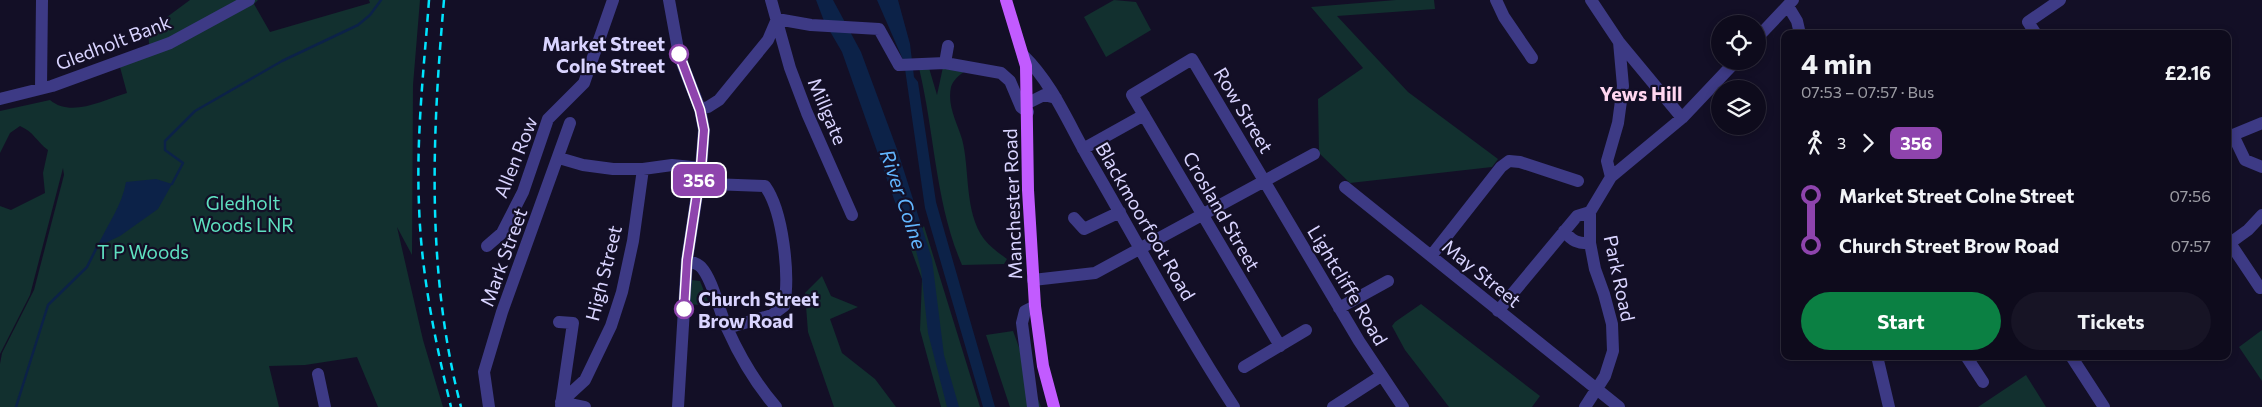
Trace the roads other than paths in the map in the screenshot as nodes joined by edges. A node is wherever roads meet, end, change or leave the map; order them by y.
1 (42, 0) edge
2 (249, 0) edge
3 (613, 0) edge
4 (669, 0) edge
5 (772, 0) edge
6 (1006, 0) edge
7 (1496, 0) edge
8 (1591, 0) edge
9 (2060, 0) edge
10 (1790, 3) edge
11 (777, 19) junction
12 (1766, 28) edge
13 (1799, 30) edge
14 (2033, 30) edge
15 (1618, 42) junction
16 (948, 46) dead end
17 (1023, 54) junction
18 (1532, 58) dead end
19 (945, 63) junction
20 (1727, 70) edge
21 (41, 88) junction
22 (1132, 94) joint
23 (1056, 98) junction
24 (0, 99) edge
25 (1028, 107) junction
26 (700, 110) junction
27 (1144, 115) junction
28 (1682, 118) junction
29 (570, 123) dead end
30 (2262, 123) edge
31 (2231, 136) edge
32 (2231, 138) edge
33 (1083, 149) junction
34 (1314, 154) dead end
35 (559, 158) junction
36 (2262, 167) edge
37 (644, 169) junction
38 (700, 174) junction
39 (1611, 177) junction
40 (1264, 181) junction
41 (1578, 181) dead end
42 (1345, 187) dead end
43 (1120, 212) junction
44 (1590, 212) junction
45 (852, 215) dead end
46 (1203, 215) junction
47 (2262, 215) edge
48 (1074, 218) dead end
49 (1564, 231) junction
50 (2231, 240) edge
51 (1590, 243) junction
52 (2231, 244) edge
53 (487, 246) dead end
54 (1140, 250) junction
55 (1431, 256) junction
56 (687, 260) junction
57 (1033, 280) junction
58 (1388, 281) dead end
59 (2258, 290) edge
60 (1035, 306) junction
61 (1339, 308) junction
62 (1498, 311) junction
63 (559, 322) dead end
64 (727, 328) junction
65 (1306, 330) dead end
66 (1280, 346) junction
67 (1878, 360) edge
68 (1969, 360) edge
69 (2074, 360) edge
70 (1244, 367) dead end
71 (318, 374) dead end
72 (1381, 376) junction
73 (1983, 382) dead end
74 (1596, 389) junction
75 (561, 404) edge
76 (325, 407) edge
77 (489, 407) edge
78 (585, 407) edge
79 (678, 407) edge
80 (776, 407) edge
81 (1033, 407) edge
82 (1054, 407) edge
83 (1234, 407) edge
84 (1333, 407) edge
85 (1403, 407) edge
86 (1585, 407) edge
87 (1619, 407) edge
88 (1889, 407) edge
89 (2104, 407) edge

1 - 21 street
2 - 21 street, Gledholt Bank
3 - 53 street, Allen Row
4 - 26 street
5 - 11 street, Millgate
6 - 17 main road, Manchester Road
7 - 18 street
8 - 15 street
9 - 14 street
10 - 12 street
10 - 13 street
11 - 19 street
11 - 26 street
11 - 45 street, Millgate
15 - 28 street
15 - 39 street
16 - 19 street
17 - 23 street, Blackmoorfoot Road
17 - 25 main road, Manchester Road
19 - 25 street
20 - 28 street, Park Road
21 - 24 street, Gledholt Bank
22 - 27 street, Crosland Street
22 - 40 street, Row Street
23 - 25 street
23 - 33 street, Blackmoorfoot Road
25 - 57 main road, Manchester Road
26 - 38 street
27 - 33 street
27 - 46 street, Crosland Street
28 - 39 street, Park Road
29 - 35 street, Mark Street
30 - 31 street
32 - 36 street
33 - 43 street, Blackmoorfoot Road
34 - 40 street
35 - 37 street
35 - 77 street, Mark Street
37 - 38 street
37 - 75 street, High Street
38 - 56 street
38 - 64 street
39 - 44 street, Park Road
40 - 46 street
40 - 61 street, Lightcliffe Road
41 - 55 street
42 - 55 street, May Street
43 - 48 street
43 - 54 street, Blackmoorfoot Road
44 - 49 street
44 - 51 street, Park Road
46 - 54 street
46 - 66 street, Crosland Street
47 - 50 street
49 - 51 street
49 - 62 street
51 - 74 street, Park Road
52 - 59 street
54 - 57 street
54 - 83 street, Blackmoorfoot Road
55 - 62 street, May Street
56 - 64 street
56 - 79 street
57 - 60 main road, Manchester Road
58 - 61 street
60 - 81 street
60 - 82 main road, Manchester Road
61 - 72 street, Lightcliffe Road
62 - 74 street, May Street
63 - 75 street
64 - 80 street
65 - 66 street
66 - 70 street
67 - 88 street
68 - 73 street
69 - 89 street
71 - 76 street
72 - 84 street
72 - 85 street, Lightcliffe Road
74 - 86 street, Park Road
74 - 87 street, May Street
75 - 78 street

